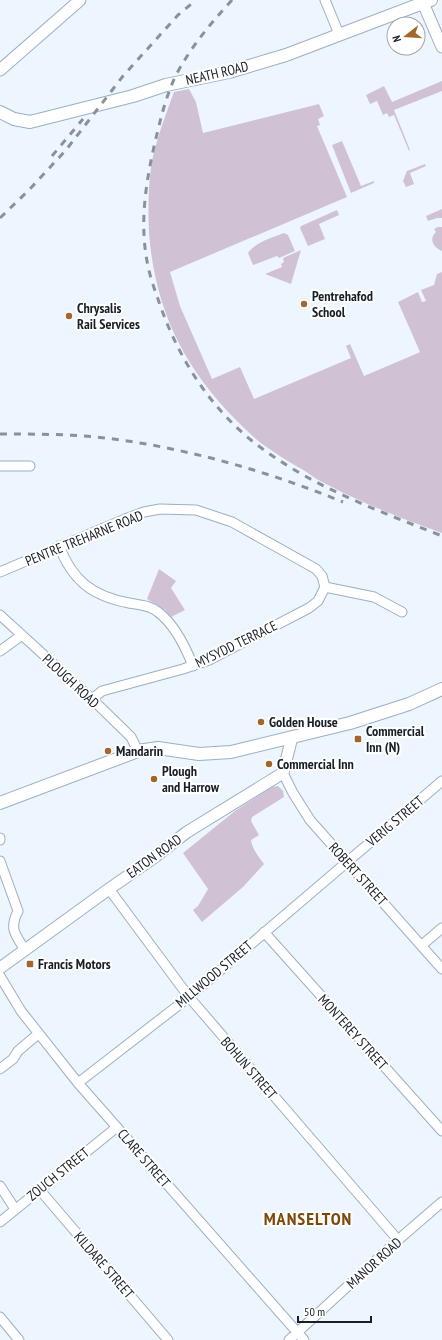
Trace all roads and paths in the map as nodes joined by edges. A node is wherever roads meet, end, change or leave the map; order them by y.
1 (80, 0) edge
2 (325, 0) edge
3 (427, 2) edge
4 (339, 34) junction
5 (442, 47) edge
6 (0, 70) edge
7 (0, 112) edge
8 (0, 466) edge
9 (30, 466) dead end
10 (59, 546) junction
11 (0, 572) edge
12 (325, 587) junction
13 (402, 612) dead end
14 (0, 615) edge
15 (22, 635) junction
16 (0, 651) edge
17 (193, 666) junction
18 (442, 689) edge
19 (92, 699) junction
20 (292, 737) junction
21 (138, 751) junction
22 (283, 773) junction
23 (442, 781) edge
24 (0, 803) edge
25 (0, 861) edge
26 (347, 861) junction
27 (109, 889) junction
28 (442, 928) edge
29 (264, 932) junction
30 (422, 945) junction
31 (25, 950) junction
32 (0, 968) edge
33 (442, 969) edge
34 (0, 976) edge
35 (189, 997) junction
36 (38, 1034) junction
37 (0, 1069) edge
38 (78, 1083) junction
39 (117, 1127) junction
40 (442, 1131) edge
41 (0, 1186) edge
42 (39, 1189) junction
43 (442, 1202) edge
44 (15, 1209) junction
45 (0, 1222) edge
46 (398, 1240) junction
47 (0, 1317) edge
48 (297, 1332) junction
49 (19, 1340) edge
50 (168, 1340) edge
51 (289, 1340) edge
52 (304, 1340) edge

1 - 6 street
2 - 4 street
3 - 4 main road, NEATH ROAD
3 - 5 street
4 - 7 main road, NEATH ROAD
8 - 9 street
10 - 11 street, PENTRE TREHARNE ROAD
10 - 12 street, PENTRE TREHARNE ROAD
10 - 17 street
12 - 13 street
12 - 17 street, MYSYDD TERRACE
14 - 15 street, PLOUGH ROAD
15 - 16 street
15 - 19 street, PLOUGH ROAD
17 - 19 street, MYSYDD TERRACE
18 - 20 main road
19 - 21 street, PLOUGH ROAD
20 - 21 main road
20 - 22 street
21 - 24 main road
22 - 26 street, ROBERT STREET
22 - 27 street, EATON ROAD
23 - 26 street, VERIG STREET
25 - 31 street
26 - 29 street, MILLWOOD STREET
26 - 30 street, ROBERT STREET
27 - 31 street, EATON ROAD
27 - 35 street, BOHUN STREET
28 - 30 street
29 - 35 street, MILLWOOD STREET
29 - 40 street, MONTEREY STREET
30 - 33 street, ROBERT STREET
31 - 32 street, EATON ROAD
34 - 36 street, CLARE STREET
35 - 38 street, MILLWOOD STREET
35 - 46 street, BOHUN STREET
36 - 37 street
36 - 38 street, CLARE STREET
38 - 39 street, CLARE STREET
39 - 42 street, ZOUCH STREET
39 - 48 street, CLARE STREET
41 - 44 street
42 - 44 street, ZOUCH STREET
42 - 50 street, KILDARE STREET
43 - 46 street, MANOR ROAD
44 - 45 street, ZOUCH STREET
46 - 48 street, MANOR ROAD
47 - 49 street
48 - 51 street, MANOR ROAD
48 - 52 street, CLARE STREET

